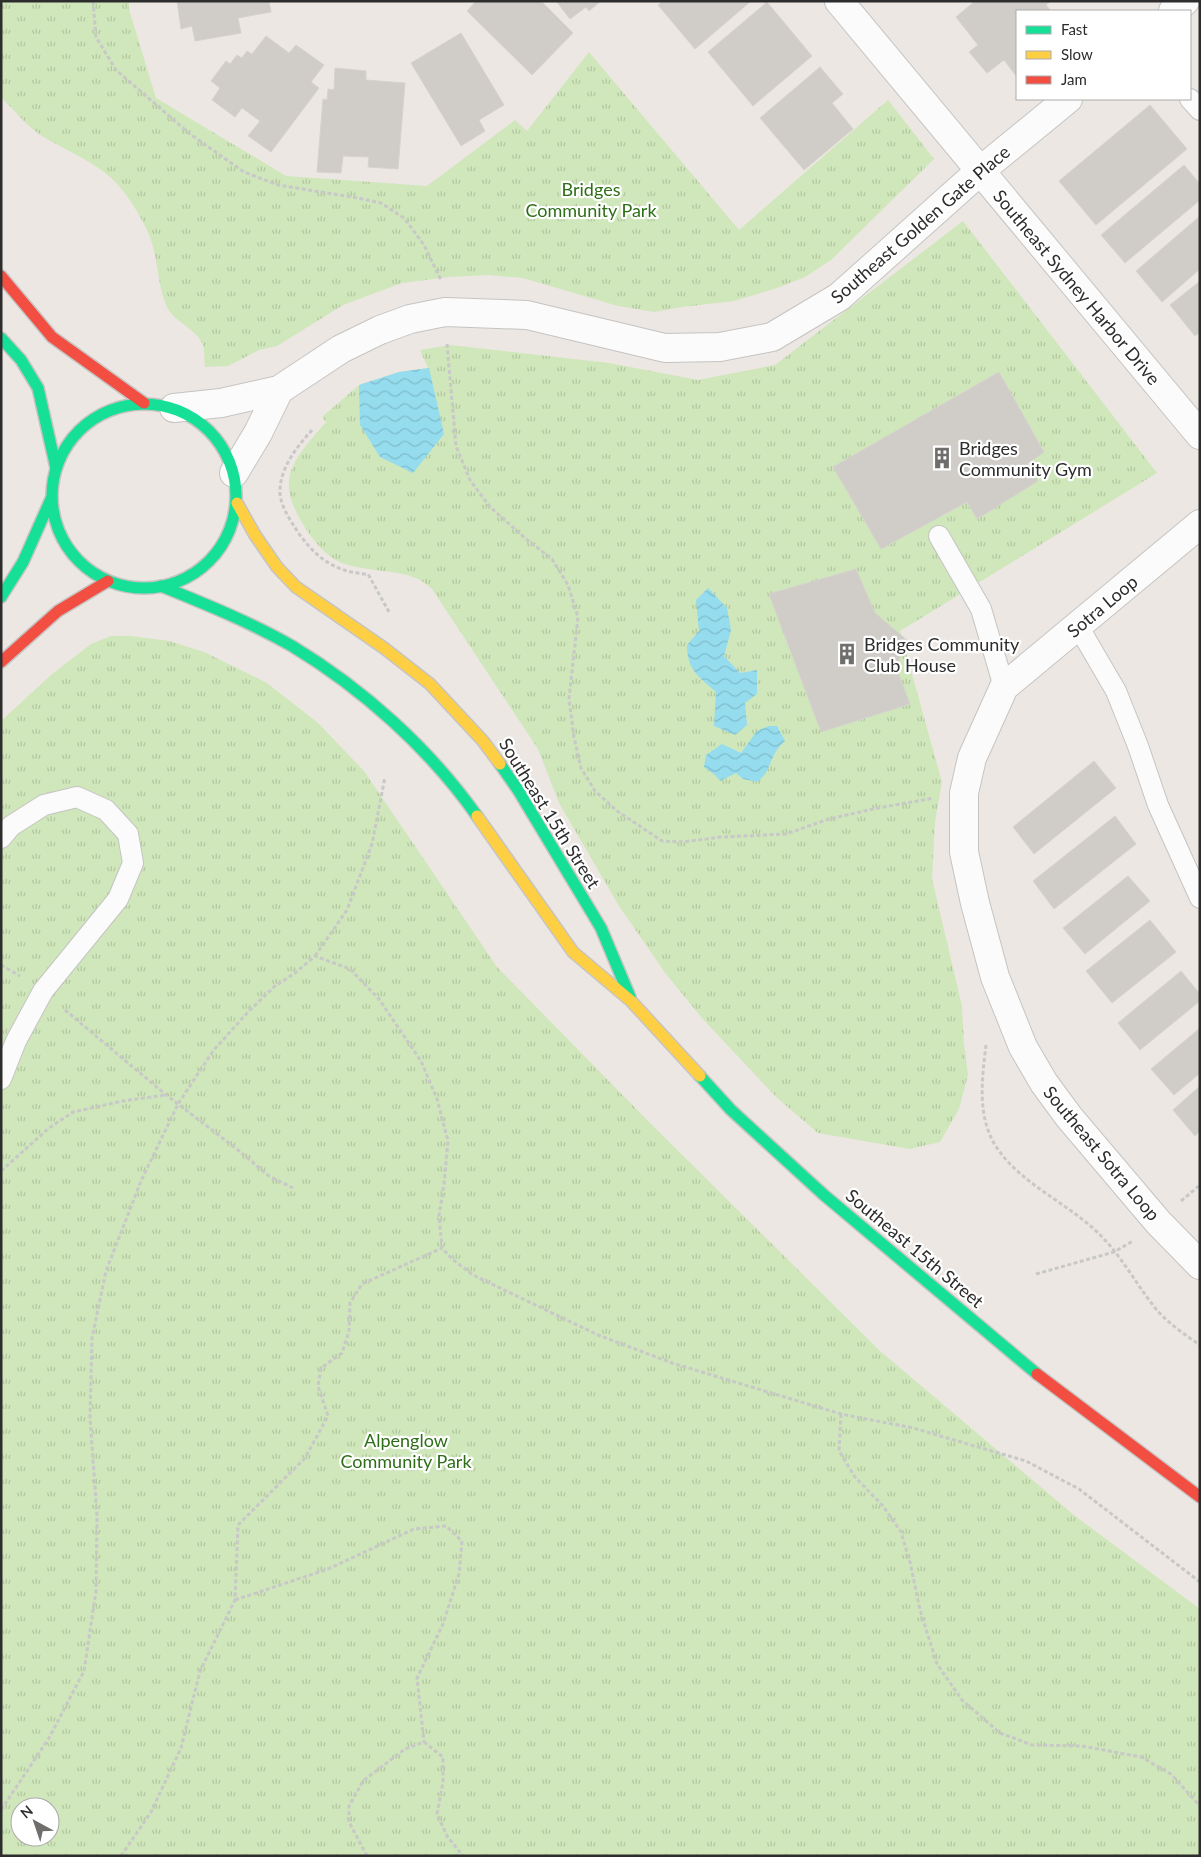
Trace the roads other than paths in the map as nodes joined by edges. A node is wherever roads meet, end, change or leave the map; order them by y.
1 (839, 1) edge
2 (1185, 1) edge
3 (1174, 10) edge
4 (1191, 99) edge
5 (1067, 100) edge
6 (1200, 110) edge
7 (980, 171) junction
8 (1, 276) edge
9 (1, 338) edge
10 (279, 390) junction
11 (144, 403) junction
12 (174, 408) junction
13 (1200, 435) edge
14 (56, 468) junction
15 (234, 473) junction
16 (51, 499) junction
17 (237, 503) junction
18 (1200, 524) edge
19 (939, 536) dead end
20 (108, 581) junction
21 (162, 586) junction
22 (1, 597) edge
23 (1078, 626) junction
24 (1, 662) edge
25 (1004, 687) junction
26 (1, 838) edge
27 (1200, 898) edge
28 (631, 1001) junction
29 (1, 1079) edge
30 (1200, 1265) edge
31 (1200, 1497) edge

1 - 7 street, Southeast Sydney Harbor Drive
2 - 3 street
4 - 6 lane
5 - 7 street, Southeast Golden Gate Place
7 - 10 street, Southeast Golden Gate Place
7 - 13 street, Southeast Sydney Harbor Drive
8 - 11 main road
9 - 14 main road
10 - 12 street, Southeast Golden Gate Place
10 - 15 street
11 - 12 main road
11 - 14 main road
12 - 15 main road
14 - 16 main road
15 - 17 main road
16 - 20 main road
16 - 22 main road
17 - 21 main road
17 - 28 main road, Southeast 15th Street
18 - 23 street, Sotra Loop
19 - 25 lane
20 - 21 main road
20 - 24 main road
21 - 28 main road, Southeast 15th Street
23 - 25 street, Sotra Loop
23 - 27 lane
25 - 30 street, Southeast Sotra Loop
26 - 29 lane
28 - 31 main road, Southeast 15th Street

